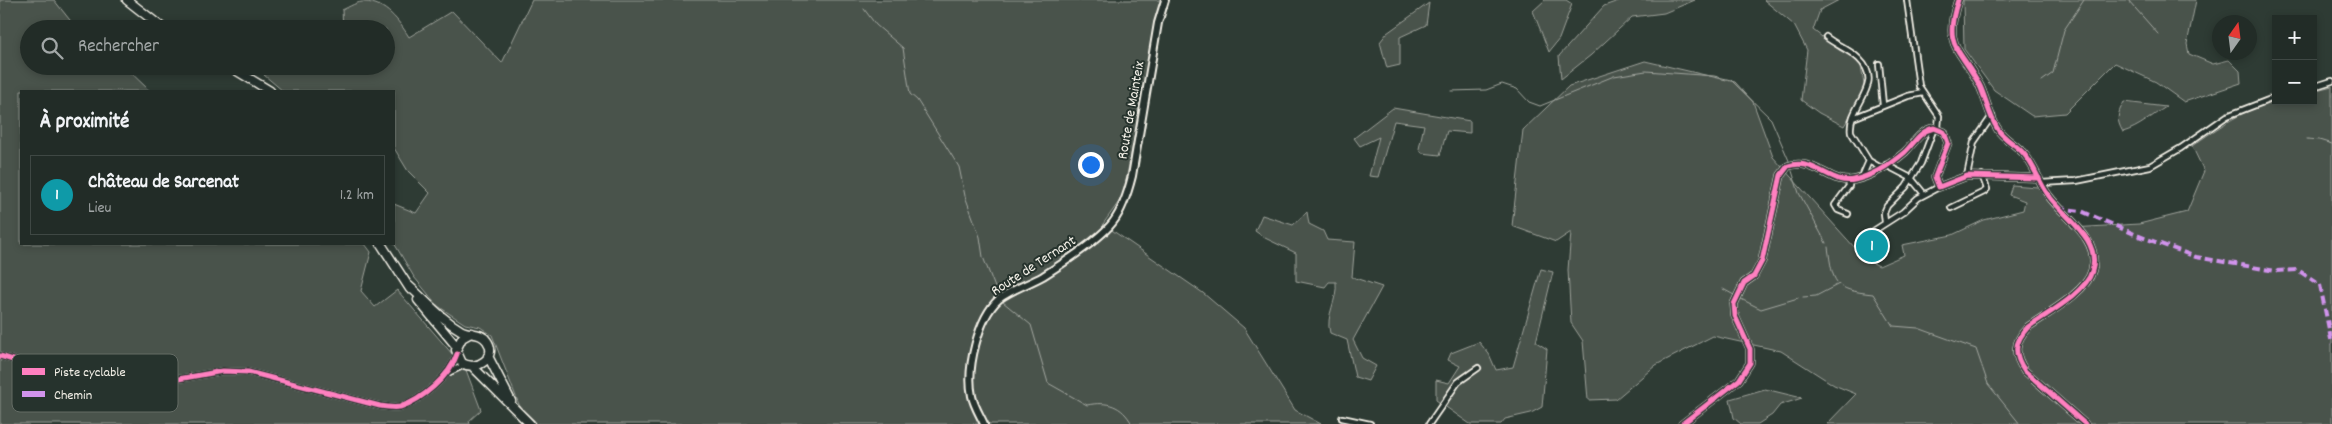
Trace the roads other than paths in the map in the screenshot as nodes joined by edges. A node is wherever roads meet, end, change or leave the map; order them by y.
1 (127, 0) edge
2 (1165, 0) edge
3 (1907, 0) edge
4 (1958, 0) edge
5 (153, 20) edge
6 (1826, 37) dead end
7 (1879, 64) dead end
8 (244, 75) edge
9 (2332, 82) edge
10 (2317, 86) edge
11 (268, 90) edge
12 (1923, 93) junction
13 (2272, 99) edge
14 (1883, 105) junction
15 (1992, 116) junction
16 (1853, 118) junction
17 (1936, 128) junction
18 (1870, 161) junction
19 (1884, 167) junction
20 (1982, 175) junction
21 (1967, 176) junction
22 (1862, 177) junction
23 (1911, 178) junction
24 (2040, 180) junction
25 (1849, 181) junction
26 (1939, 187) junction
27 (1924, 194) junction
28 (1951, 208) dead end
29 (1848, 214) dead end
30 (1113, 222) joint
31 (1885, 222) junction
32 (1864, 237) dead end
33 (383, 245) edge
34 (408, 285) junction
35 (471, 333) junction
36 (457, 350) junction
37 (0, 356) edge
38 (488, 356) junction
39 (12, 360) edge
40 (469, 366) junction
41 (1478, 368) dead end
42 (444, 375) junction
43 (178, 380) edge
44 (517, 411) junction
45 (1342, 418) dead end
46 (530, 424) edge
47 (984, 424) edge
48 (1370, 424) edge
49 (1429, 424) edge
50 (1682, 424) edge
51 (2085, 424) edge

1 - 5 main road
2 - 30 main road, Route de Mainteix
3 - 12 street
4 - 15 street
6 - 16 street
7 - 14 street
8 - 11 main road
9 - 10 street
12 - 14 street
12 - 17 street
13 - 24 street
14 - 16 street
15 - 21 street
15 - 24 street
16 - 18 street
17 - 19 street
17 - 23 street
17 - 26 street
18 - 19 street
18 - 22 street
19 - 22 street
19 - 23 street
20 - 21 street
20 - 24 street
20 - 28 street
21 - 26 street
22 - 25 street
23 - 27 street
23 - 31 street
24 - 51 street
25 - 29 street
25 - 50 street
26 - 27 street
27 - 31 street
30 - 47 main road, Route de Ternant
31 - 32 street
33 - 34 main road
34 - 35 main road
34 - 36 main road
35 - 36 main road
35 - 38 main road
36 - 40 main road
36 - 42 street
37 - 39 street
38 - 40 main road
38 - 44 main road
40 - 42 street
40 - 44 main road
41 - 49 street
42 - 43 street
44 - 46 main road
45 - 48 street

